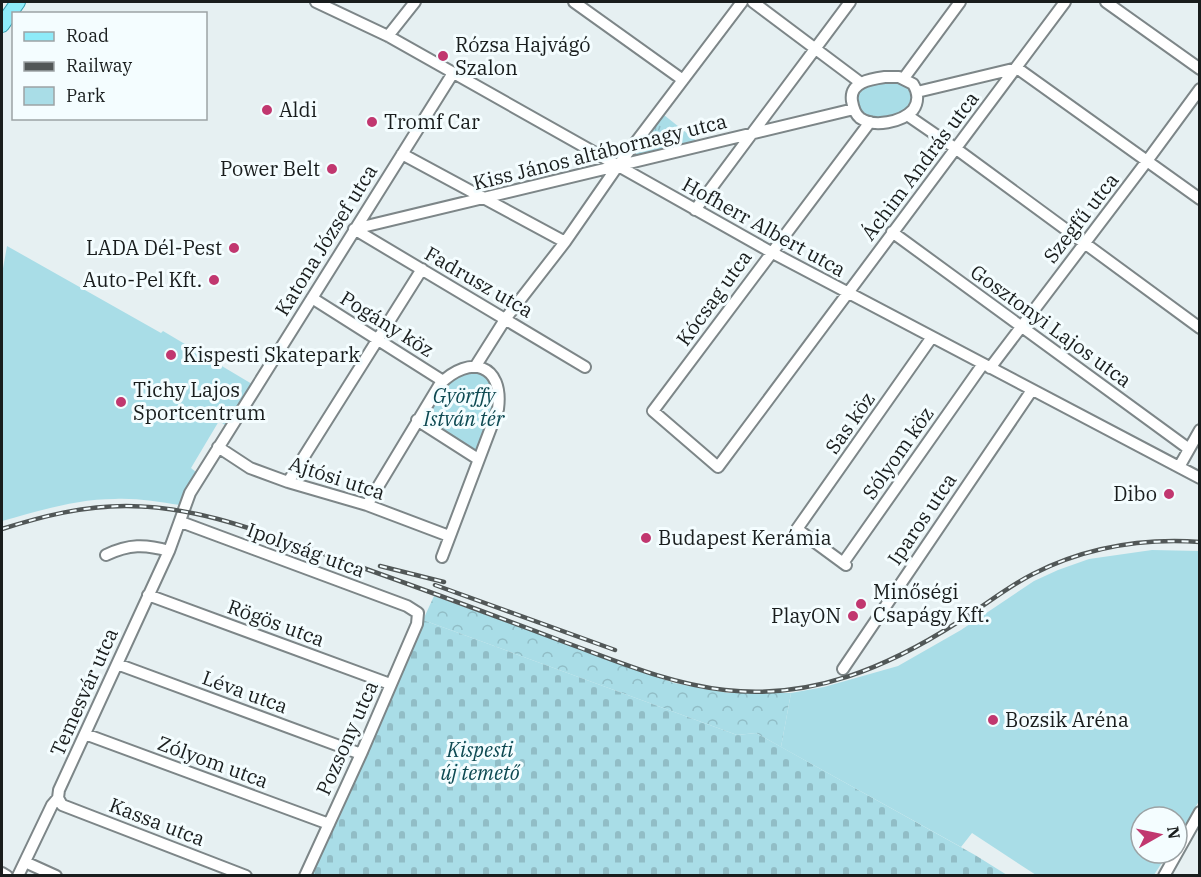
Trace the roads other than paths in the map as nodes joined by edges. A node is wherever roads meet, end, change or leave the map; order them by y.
1 (18, 2) edge
2 (316, 2) edge
3 (415, 2) edge
4 (574, 2) edge
5 (742, 2) edge
6 (753, 2) edge
7 (850, 2) edge
8 (960, 2) edge
9 (1065, 2) edge
10 (1106, 2) edge
11 (2, 25) edge
12 (388, 36) junction
13 (815, 48) junction
14 (1017, 68) junction
15 (1200, 69) edge
16 (453, 73) junction
17 (904, 78) junction
18 (683, 80) junction
19 (861, 83) junction
20 (1200, 89) edge
21 (917, 92) junction
22 (854, 109) junction
23 (907, 115) junction
24 (870, 122) junction
25 (753, 134) junction
26 (955, 148) junction
27 (402, 154) junction
28 (1147, 161) junction
29 (617, 167) junction
30 (484, 199) junction
31 (1200, 199) edge
32 (695, 210) junction
33 (354, 229) junction
34 (892, 232) junction
35 (565, 242) junction
36 (1083, 244) junction
37 (771, 252) junction
38 (422, 269) junction
39 (847, 293) junction
40 (312, 298) junction
41 (506, 318) junction
42 (1021, 327) junction
43 (1200, 328) edge
44 (932, 337) junction
45 (376, 339) junction
46 (987, 366) junction
47 (475, 367) junction
48 (585, 367) dead end
49 (443, 381) junction
50 (1032, 390) junction
51 (417, 420) junction
52 (1200, 430) edge
53 (218, 447) junction
54 (1189, 449) junction
55 (478, 459) junction
56 (718, 467) joint
57 (1179, 467) junction
58 (1200, 478) edge
59 (288, 482) junction
60 (368, 506) junction
61 (181, 522) junction
62 (449, 536) junction
63 (169, 551) junction
64 (106, 555) dead end
65 (442, 557) dead end
66 (844, 564) joint
67 (148, 595) junction
68 (418, 613) joint
69 (117, 664) junction
70 (843, 669) dead end
71 (390, 684) junction
72 (85, 734) junction
73 (361, 754) junction
74 (58, 798) junction
75 (1200, 813) edge
76 (329, 824) junction
77 (25, 862) junction
78 (2, 873) edge
79 (7, 876) edge
80 (18, 876) edge
81 (56, 876) edge
82 (246, 876) edge
83 (305, 876) edge
84 (1164, 876) edge

1 - 11 main road
2 - 12 street, Hofherr Albert utca
3 - 12 street
4 - 18 street
5 - 18 street
6 - 13 street
7 - 13 street
8 - 17 street
9 - 14 street, Áchim András utca
10 - 15 street
12 - 16 street, Hofherr Albert utca
13 - 19 street
13 - 25 street
14 - 21 street
14 - 26 street, Áchim András utca
14 - 28 street
16 - 27 street, Katona József utca
16 - 29 street, Hofherr Albert utca
17 - 19 street
17 - 21 street
18 - 29 street
19 - 22 street
20 - 28 street, Szegfű utca
21 - 23 street
22 - 24 street
22 - 25 street, Kiss János altábornagy utca
23 - 24 street
23 - 26 street
24 - 37 street, Kócsag utca
25 - 29 street, Kiss János altábornagy utca
25 - 32 street
26 - 34 street, Áchim András utca
26 - 36 street
27 - 30 street
27 - 33 street, Katona József utca
28 - 31 street
28 - 36 street, Szegfű utca
29 - 30 street, Kiss János altábornagy utca
29 - 32 street, Hofherr Albert utca
29 - 35 street
30 - 33 street, Kiss János altábornagy utca
30 - 35 street
32 - 37 street, Hofherr Albert utca
33 - 38 street, Fadrusz utca
33 - 40 street, Katona József utca
34 - 39 street, Áchim András utca
34 - 42 street, Gosztonyi Lajos utca
35 - 41 street
36 - 42 street, Szegfű utca
36 - 43 street
37 - 39 street, Hofherr Albert utca
37 - 56 street, Kócsag utca
38 - 41 street, Fadrusz utca
38 - 45 street
39 - 44 street, Hofherr Albert utca
39 - 56 street, Áchim András utca
40 - 45 street, Pogány köz
40 - 53 street, Katona József utca
41 - 47 street
41 - 48 street, Fadrusz utca
42 - 46 street, Szegfű utca
42 - 54 street, Gosztonyi Lajos utca
44 - 46 street, Hofherr Albert utca
44 - 66 street, Sas köz
45 - 49 street, Pogány köz
45 - 59 street
46 - 50 street, Hofherr Albert utca
46 - 66 street, Sólyom köz
47 - 49 street
47 - 55 street
49 - 51 street
50 - 57 street, Hofherr Albert utca
50 - 70 street, Iparos utca
51 - 55 street
51 - 60 street
52 - 54 street
53 - 59 street, Ajtósi utca
53 - 61 street, Katona József utca
54 - 57 street
55 - 62 street
57 - 58 street, Hofherr Albert utca
59 - 60 street, Ajtósi utca
60 - 62 street, Ajtósi utca
61 - 63 street, Temesvár utca
61 - 68 street, Ipolyság utca
62 - 65 street
63 - 64 street
63 - 67 street, Temesvár utca
67 - 69 street, Temesvár utca
67 - 71 street, Rögös utca
68 - 71 street, Pozsony utca
69 - 72 street, Temesvár utca
69 - 73 street, Léva utca
71 - 73 street, Pozsony utca
72 - 74 street, Temesvár utca
72 - 76 street, Zólyom utca
73 - 76 street, Pozsony utca
74 - 77 street, Temesvár utca
74 - 82 street, Kassa utca
75 - 84 street
76 - 83 street, Pozsony utca
77 - 80 street, Temesvár utca
77 - 81 street
78 - 79 street

